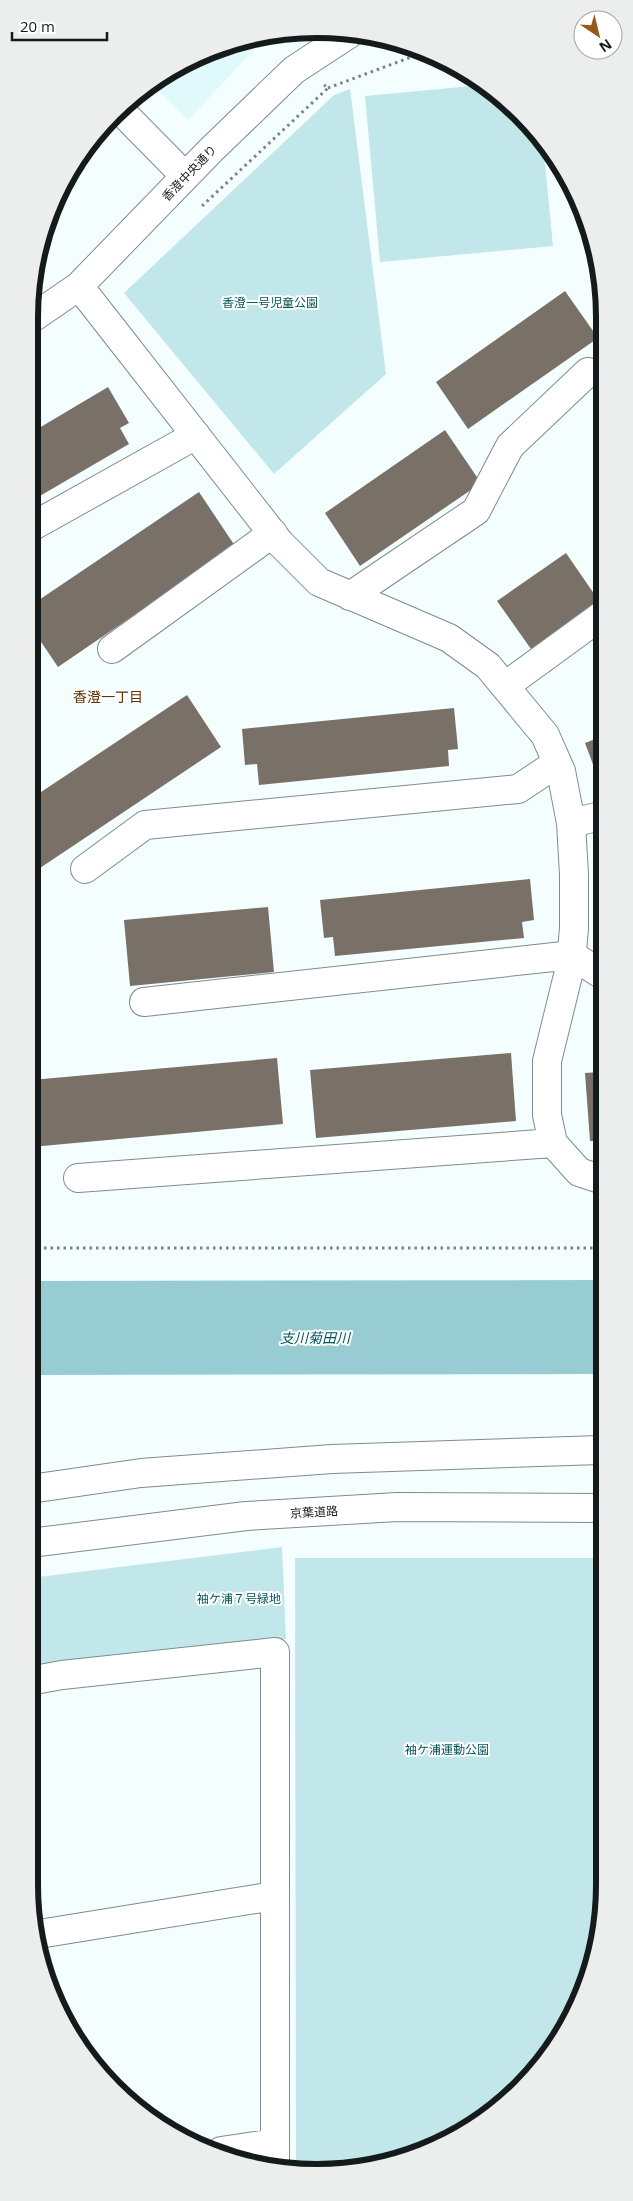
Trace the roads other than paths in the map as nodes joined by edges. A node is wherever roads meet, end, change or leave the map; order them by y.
1 (342, 39) edge
2 (124, 114) edge
3 (185, 176) junction
4 (79, 286) junction
5 (38, 314) edge
6 (588, 372) dead end
7 (196, 435) junction
8 (38, 523) edge
9 (273, 533) junction
10 (350, 596) junction
11 (596, 620) edge
12 (112, 649) dead end
13 (504, 686) junction
14 (557, 763) junction
15 (596, 817) edge
16 (571, 823) junction
17 (85, 869) dead end
18 (572, 955) junction
19 (596, 971) edge
20 (144, 1002) dead end
21 (552, 1142) junction
22 (78, 1178) dead end
23 (596, 1178) edge
24 (596, 1450) edge
25 (38, 1488) edge
26 (596, 1508) edge
27 (38, 1542) edge
28 (38, 1679) edge
29 (274, 1896) junction
30 (42, 1933) edge
31 (238, 2152) edge
32 (275, 2155) edge

1 - 3 main road, 香澄中央通り
2 - 3 main road
3 - 4 main road, 香澄中央通り
4 - 5 main road, 香澄中央通り
4 - 7 main road
6 - 10 main road
7 - 8 main road
7 - 9 main road
9 - 10 main road
9 - 12 main road
10 - 13 main road
11 - 13 main road
13 - 14 main road
14 - 16 main road
14 - 17 main road
15 - 16 main road
16 - 18 main road
18 - 19 main road
18 - 20 main road
18 - 21 main road
21 - 22 main road
21 - 23 main road
24 - 25 main road
26 - 27 main road, 京葉道路
28 - 29 main road
29 - 30 main road
29 - 32 main road
31 - 32 main road

